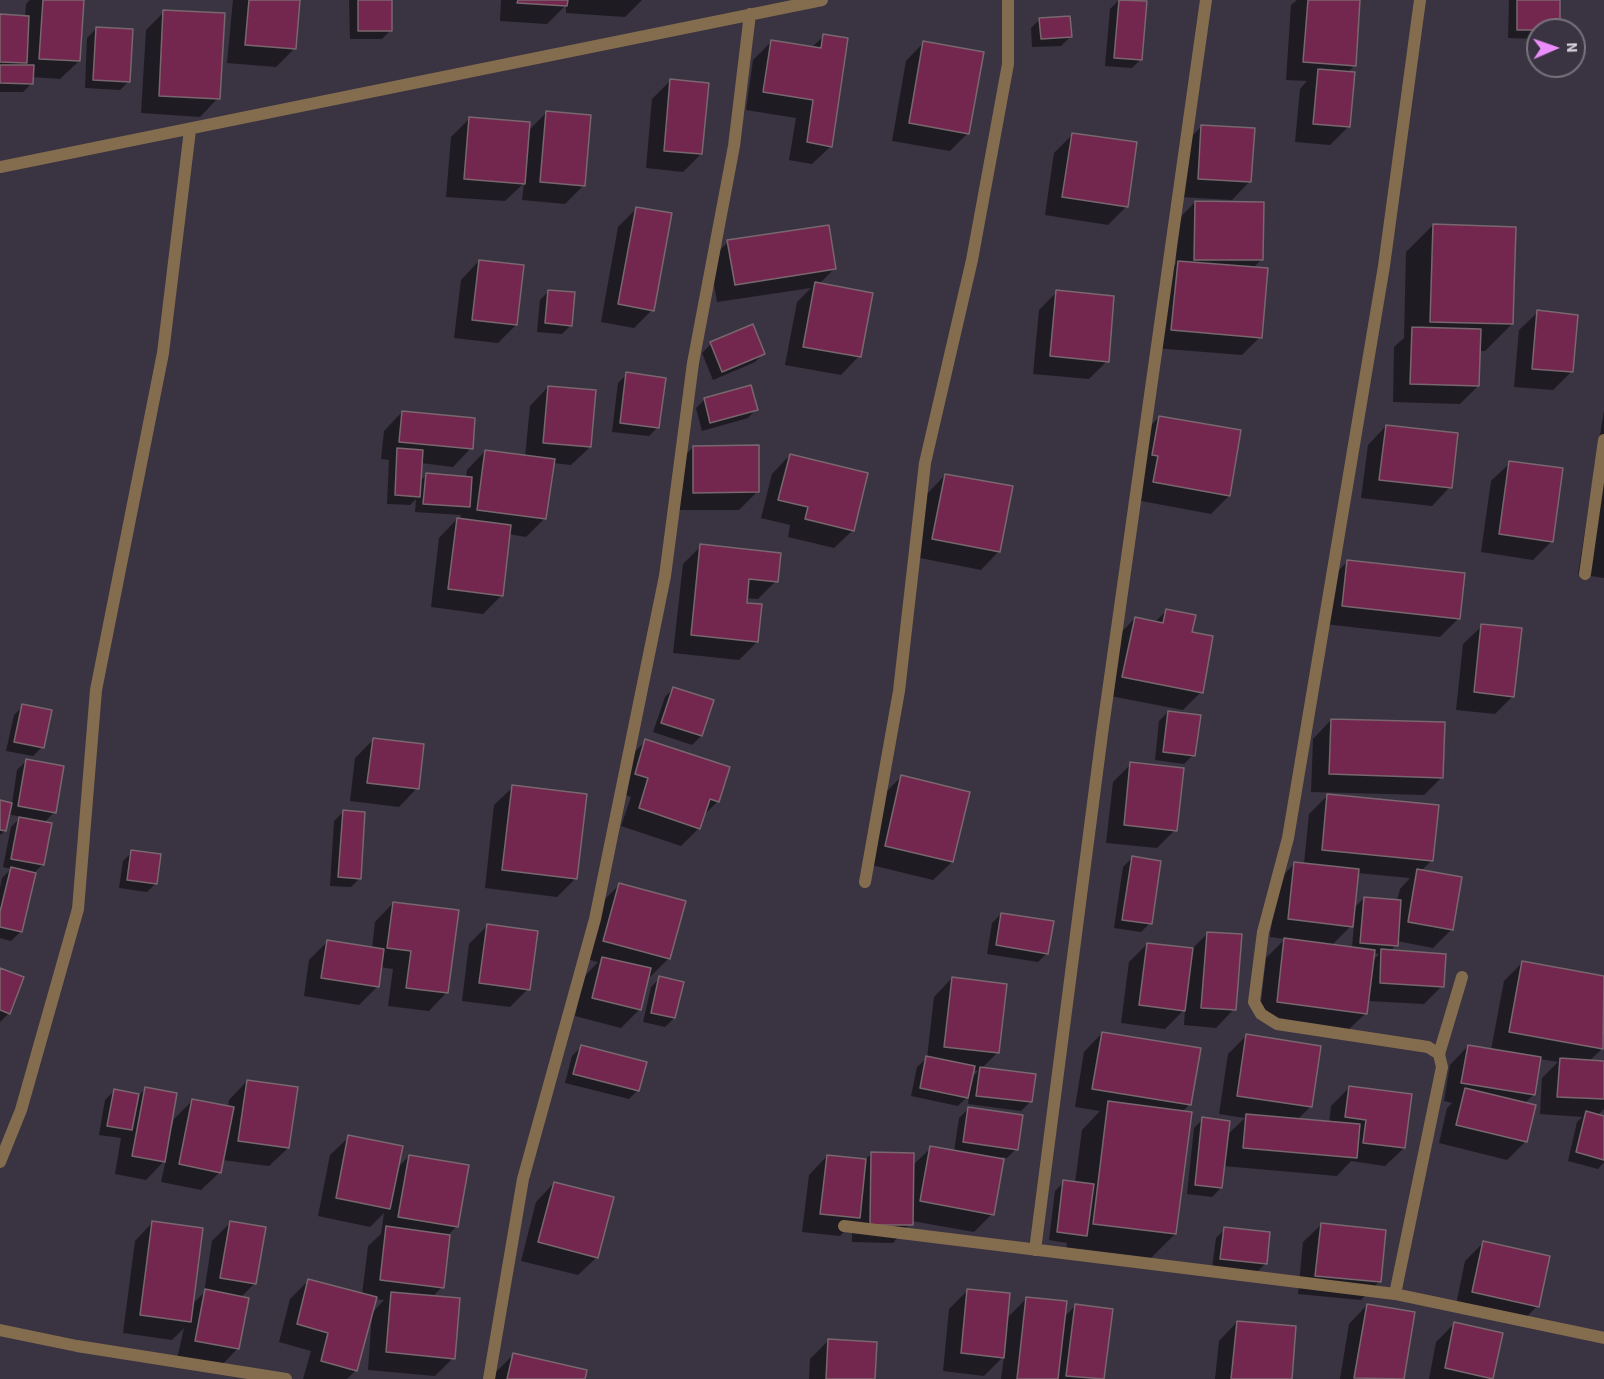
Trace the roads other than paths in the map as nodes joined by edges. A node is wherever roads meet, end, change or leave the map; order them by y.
1 (822, 0) edge
2 (1008, 0) edge
3 (1206, 0) edge
4 (1419, 0) edge
5 (750, 14) junction
6 (190, 130) junction
7 (0, 167) edge
8 (1604, 440) edge
9 (1585, 573) dead end
10 (865, 882) dead end
11 (1462, 977) dead end
12 (1439, 1054) junction
13 (0, 1162) edge
14 (844, 1226) dead end
15 (1035, 1250) junction
16 (1395, 1294) junction
17 (0, 1330) edge
18 (1604, 1338) edge
19 (286, 1379) edge
20 (489, 1379) edge

1 - 5 street
2 - 10 street
3 - 15 street
4 - 12 street
5 - 6 street
5 - 20 street
6 - 7 street
6 - 13 street
8 - 9 street
11 - 12 street
12 - 16 street
14 - 15 street
15 - 16 street
16 - 18 street
17 - 19 street

